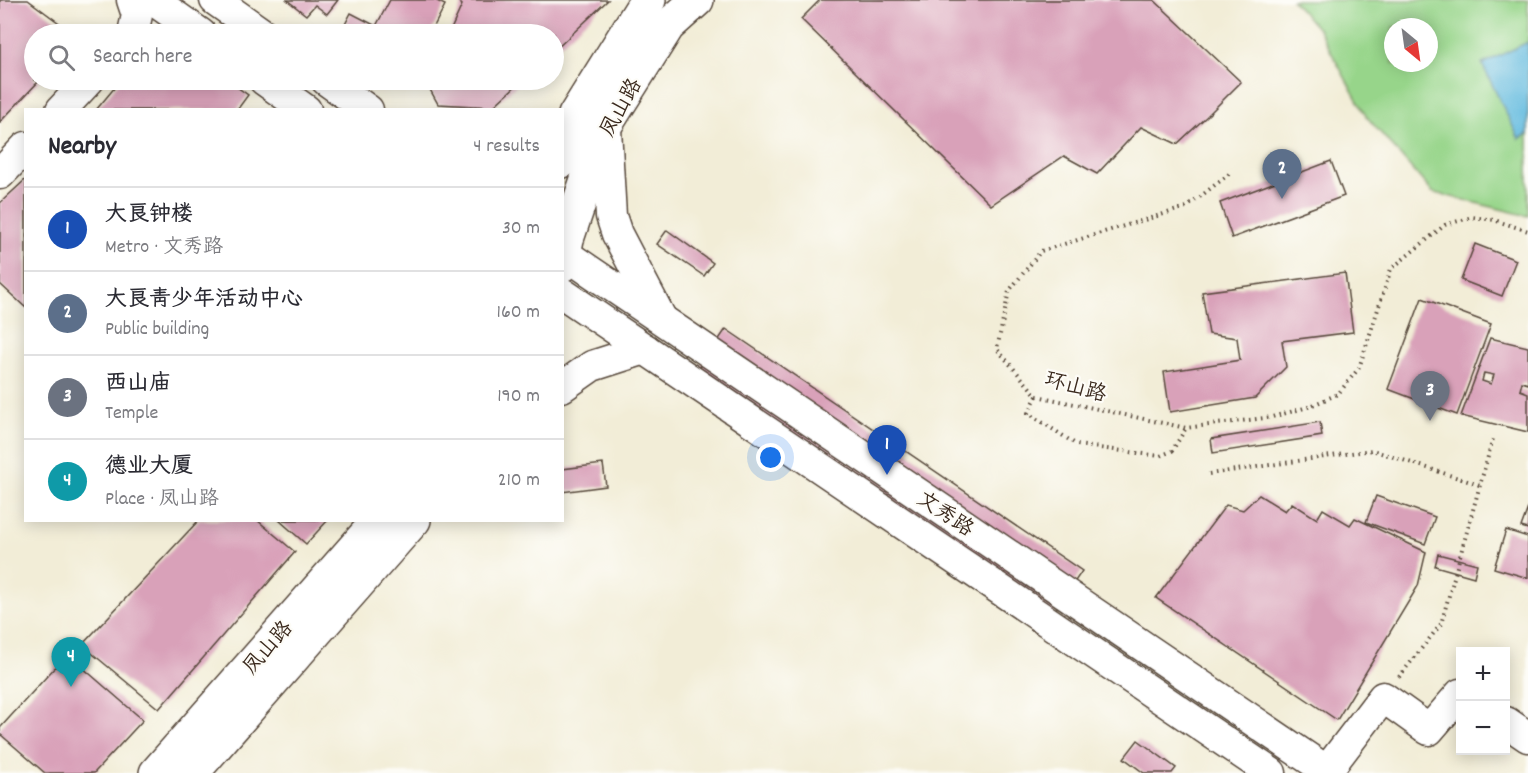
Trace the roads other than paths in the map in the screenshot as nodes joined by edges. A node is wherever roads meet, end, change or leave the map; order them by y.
1 (132, 0) edge
2 (153, 0) edge
3 (215, 0) edge
4 (697, 0) edge
5 (642, 2) edge
6 (137, 24) edge
7 (187, 24) edge
8 (249, 24) edge
9 (80, 90) edge
10 (278, 90) edge
11 (340, 90) edge
12 (63, 108) edge
13 (303, 108) edge
14 (365, 108) edge
15 (569, 117) edge
16 (605, 126) junction
17 (564, 148) edge
18 (24, 149) edge
19 (0, 174) edge
20 (564, 252) edge
21 (564, 258) edge
22 (564, 294) edge
23 (662, 321) junction
24 (645, 349) junction
25 (564, 386) edge
26 (377, 522) edge
27 (412, 522) edge
28 (1456, 700) edge
29 (1510, 725) edge
30 (1528, 737) edge
31 (1327, 772) edge
32 (156, 773) edge
33 (192, 773) edge
34 (1271, 773) edge

1 - 6 street
2 - 7 street
3 - 8 street
4 - 16 main road, 凤山路
5 - 15 main road, 凤山路
9 - 12 street
10 - 13 street
11 - 14 street
15 - 17 main road, 凤山路
16 - 20 main road, 凤山路
16 - 23 street
18 - 19 street
21 - 23 street, 文秀路
22 - 24 street, 文秀路
23 - 31 street, 文秀路
24 - 25 street
24 - 34 street, 文秀路
26 - 32 main road, 凤山路
27 - 33 main road, 凤山路
28 - 31 street
29 - 30 street

